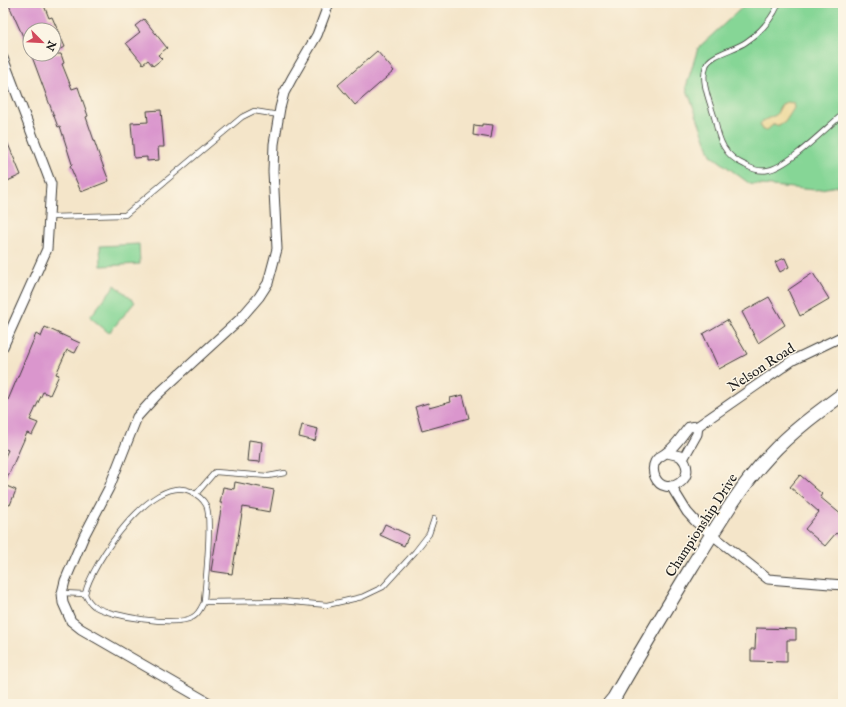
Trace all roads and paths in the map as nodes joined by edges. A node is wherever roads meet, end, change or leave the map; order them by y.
1 (329, 3) edge
2 (779, 3) edge
3 (3, 58) edge
4 (843, 114) edge
5 (279, 115) junction
6 (49, 217) junction
7 (843, 336) edge
8 (3, 348) edge
9 (843, 394) edge
10 (698, 426) junction
11 (667, 453) junction
12 (683, 459) junction
13 (285, 473) dead end
14 (671, 486) junction
15 (196, 494) junction
16 (434, 519) dead end
17 (712, 535) junction
18 (843, 585) edge
19 (62, 593) junction
20 (85, 594) junction
21 (204, 602) junction
22 (612, 702) edge
23 (211, 704) edge

1 - 5 street
2 - 4 lane
3 - 6 street
5 - 6 lane
5 - 19 street
6 - 8 street
7 - 10 street, Nelson Road
9 - 17 street, Championship Drive
10 - 11 street, Nelson Road
10 - 12 street
11 - 12 street
11 - 14 street, Nelson Road
12 - 14 street
13 - 15 lane
14 - 17 street, Nelson Road
15 - 20 lane
15 - 21 lane
16 - 21 lane
17 - 18 street, Nelson Road
17 - 22 street, Championship Drive
19 - 20 lane
19 - 23 street
20 - 21 lane

